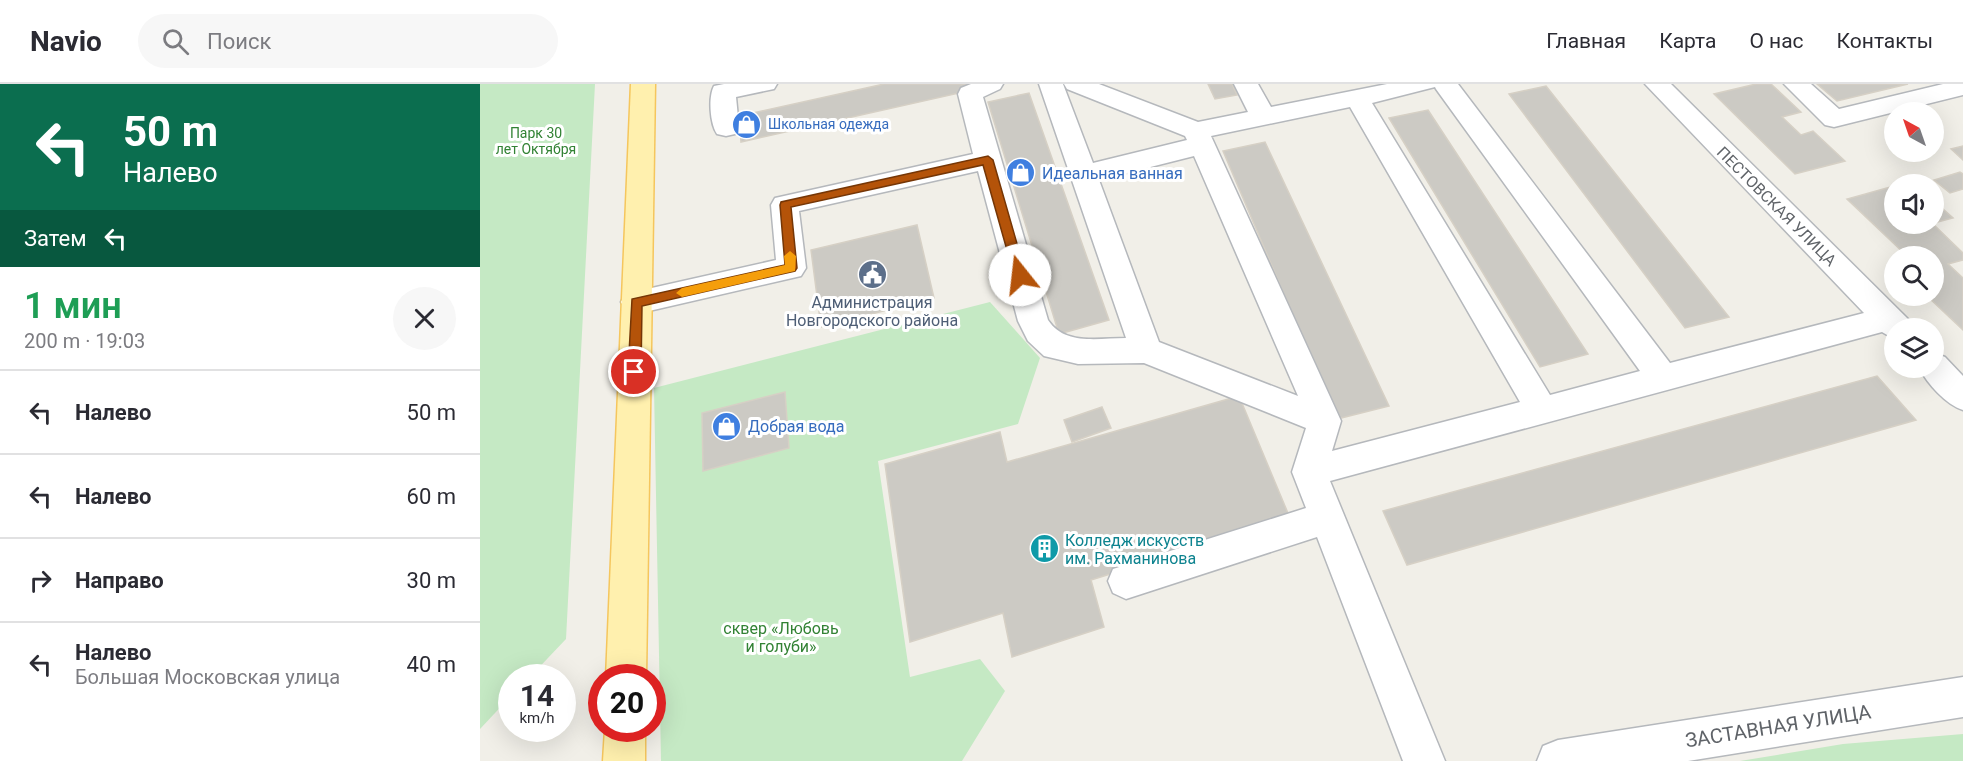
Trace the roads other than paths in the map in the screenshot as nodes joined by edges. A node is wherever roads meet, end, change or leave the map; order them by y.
1 (643, 84) edge
2 (765, 84) edge
3 (992, 84) edge
4 (1051, 84) edge
5 (1076, 84) edge
6 (1246, 84) edge
7 (1425, 84) edge
8 (1444, 84) edge
9 (1658, 84) edge
10 (1796, 84) edge
11 (1963, 85) edge
12 (1316, 94) edge
13 (1358, 98) junction
14 (1263, 117) junction
15 (726, 128) dead end
16 (1199, 138) junction
17 (988, 160) junction
18 (1083, 175) junction
19 (636, 302) junction
20 (1886, 318) edge
21 (1884, 326) edge
22 (1146, 350) junction
23 (1944, 377) edge
24 (1663, 378) junction
25 (1963, 397) edge
26 (1541, 409) junction
27 (1325, 421) junction
28 (1309, 472) junction
29 (1327, 518) junction
30 (1126, 581) dead end
31 (626, 664) edge
32 (1963, 697) edge
33 (625, 742) edge
34 (1605, 758) edge
35 (624, 761) edge
36 (1424, 761) edge
37 (1558, 761) edge

1 - 19 main road
2 - 15 street
3 - 17 street
4 - 18 street
5 - 16 street
6 - 14 street
7 - 13 street
8 - 24 street
9 - 20 street, ПЕСТОВСКАЯ УЛИЦА
10 - 11 street
12 - 13 street
12 - 14 street
13 - 26 street
14 - 16 street
16 - 18 street
16 - 27 street
17 - 19 street
17 - 22 street
18 - 22 street
19 - 31 main road
21 - 24 street
22 - 27 street
23 - 25 street
24 - 26 street
26 - 28 street
27 - 28 street
28 - 29 street
29 - 30 street
29 - 36 street
32 - 34 street, ЗАСТАВНАЯ УЛИЦА
33 - 35 main road
34 - 37 street, ЗАСТАВНАЯ УЛИЦА

